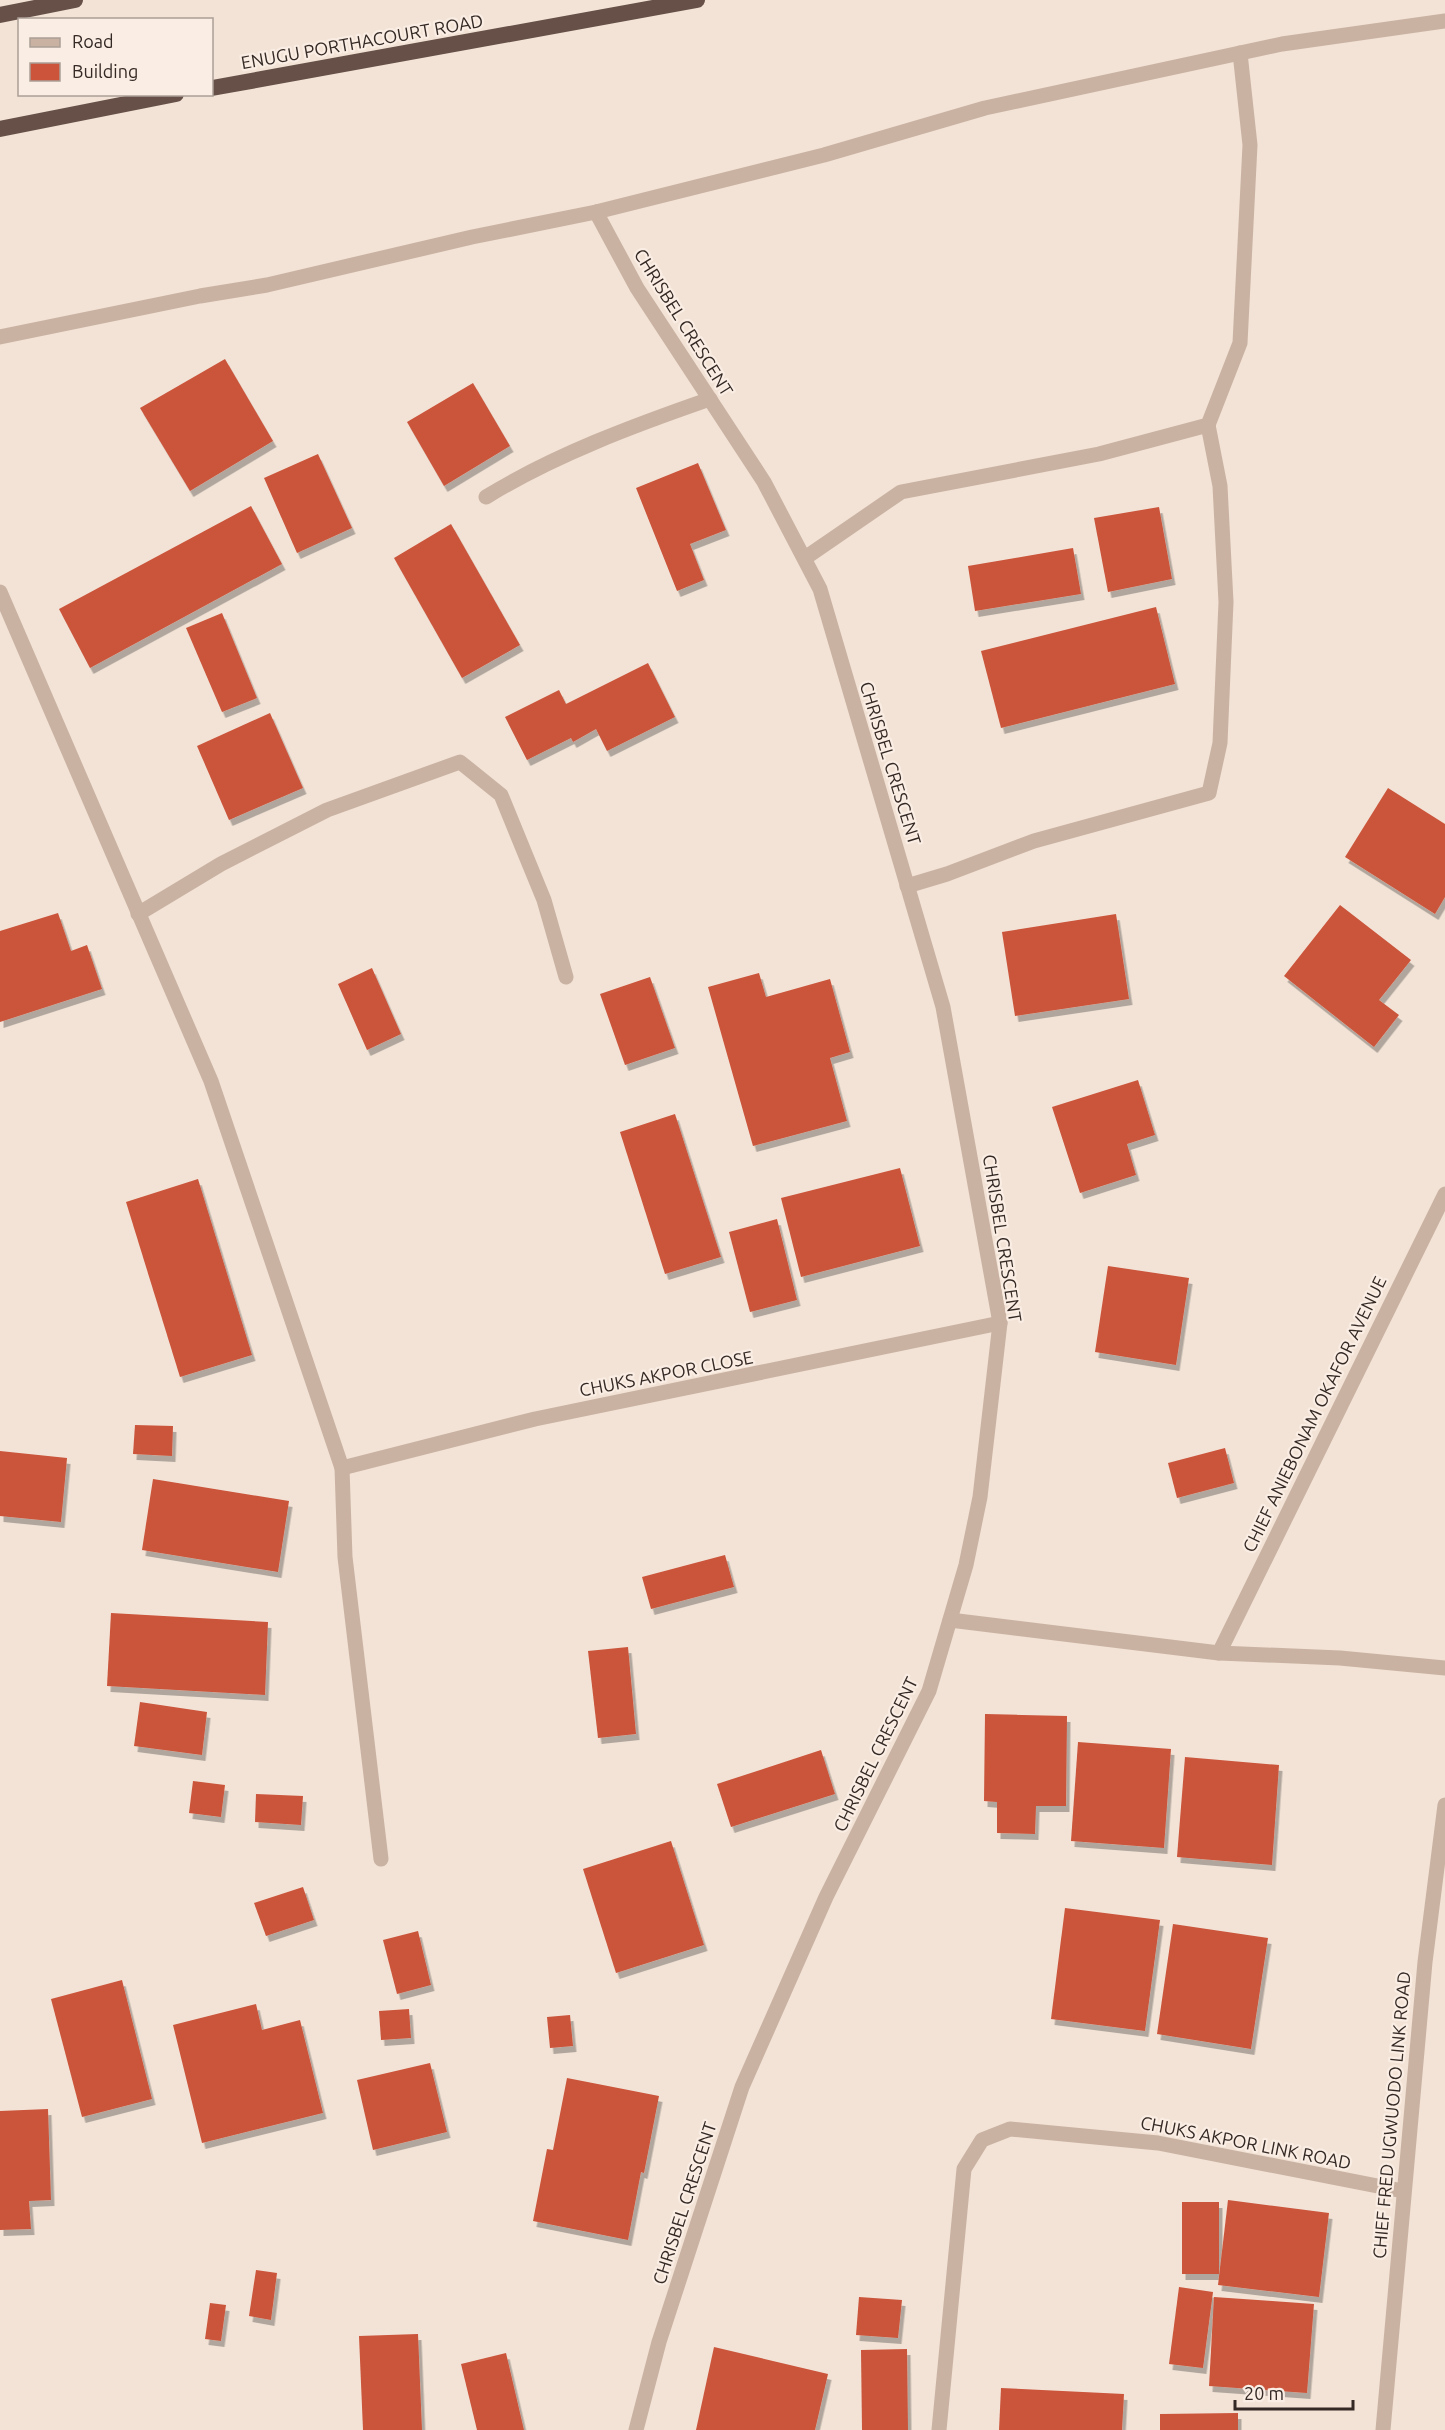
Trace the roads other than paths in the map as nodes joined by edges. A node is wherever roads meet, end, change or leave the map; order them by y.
1 (75, 0) edge
2 (697, 0) edge
3 (0, 15) edge
4 (1445, 21) edge
5 (1240, 53) junction
6 (213, 88) edge
7 (166, 96) edge
8 (0, 129) edge
9 (596, 212) junction
10 (0, 337) edge
11 (710, 399) junction
12 (1208, 425) junction
13 (486, 497) dead end
14 (805, 558) junction
15 (0, 592) edge
16 (907, 886) junction
17 (138, 914) junction
18 (566, 977) dead end
19 (1445, 1194) edge
20 (1000, 1323) junction
21 (342, 1468) junction
22 (950, 1620) junction
23 (1219, 1653) junction
24 (1445, 1668) edge
25 (1445, 1804) edge
26 (381, 1859) dead end
27 (1403, 2191) junction
28 (636, 2430) edge
29 (939, 2430) edge
30 (1383, 2430) edge

1 - 3 highway
2 - 6 highway, ENUGU PORTHACOURT ROAD
4 - 5 street
5 - 9 street
5 - 12 street
7 - 8 highway
9 - 10 street
9 - 11 street, CHRISBEL CRESCENT
11 - 13 street
11 - 14 street, CHRISBEL CRESCENT
12 - 14 street
12 - 16 street
14 - 16 street, CHRISBEL CRESCENT
15 - 17 street
16 - 20 street, CHRISBEL CRESCENT
17 - 18 street
17 - 21 street
19 - 23 street, CHIEF ANIEBONAM OKAFOR AVENUE
20 - 21 street, CHUKS AKPOR CLOSE
20 - 22 street, CHRISBEL CRESCENT
21 - 26 street
22 - 23 street
22 - 28 street, CHRISBEL CRESCENT
23 - 24 street
25 - 27 street, CHIEF FRED UGWUODO LINK ROAD
27 - 29 street, CHUKS AKPOR LINK ROAD
27 - 30 street, CHIEF FRED UGWUODO LINK ROAD

